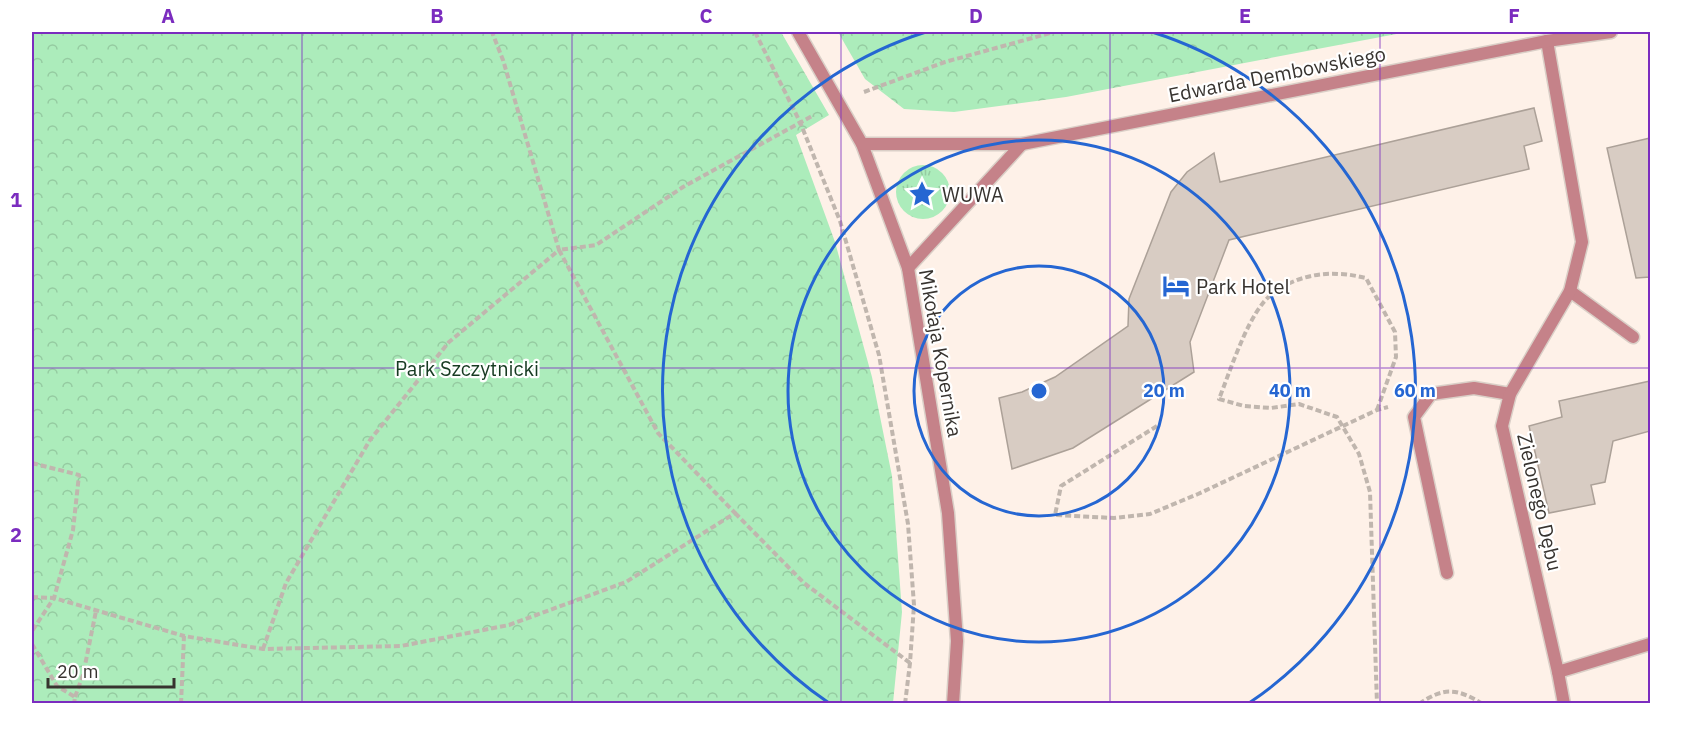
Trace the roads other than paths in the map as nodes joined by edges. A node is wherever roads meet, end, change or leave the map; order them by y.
1 (798, 32) edge
2 (1611, 32) edge
3 (1546, 41) junction
4 (862, 144) junction
5 (1022, 144) junction
6 (908, 268) junction
7 (1570, 291) junction
8 (1633, 337) dead end
9 (1510, 394) junction
10 (1447, 573) dead end
11 (1650, 644) edge
12 (1558, 672) junction
13 (953, 704) edge
14 (1564, 704) edge

1 - 4 street, Mikołaja Kopernika
2 - 3 street, Edwarda Dembowskiego
3 - 5 street, Edwarda Dembowskiego
3 - 7 street, Zielonego Dębu
4 - 5 street, Edwarda Dembowskiego
4 - 6 street, Mikołaja Kopernika
5 - 6 street
6 - 13 street, Mikołaja Kopernika
7 - 8 street
7 - 9 street, Zielonego Dębu
9 - 10 street
9 - 12 street, Zielonego Dębu
11 - 12 street
12 - 14 street, Zielonego Dębu

